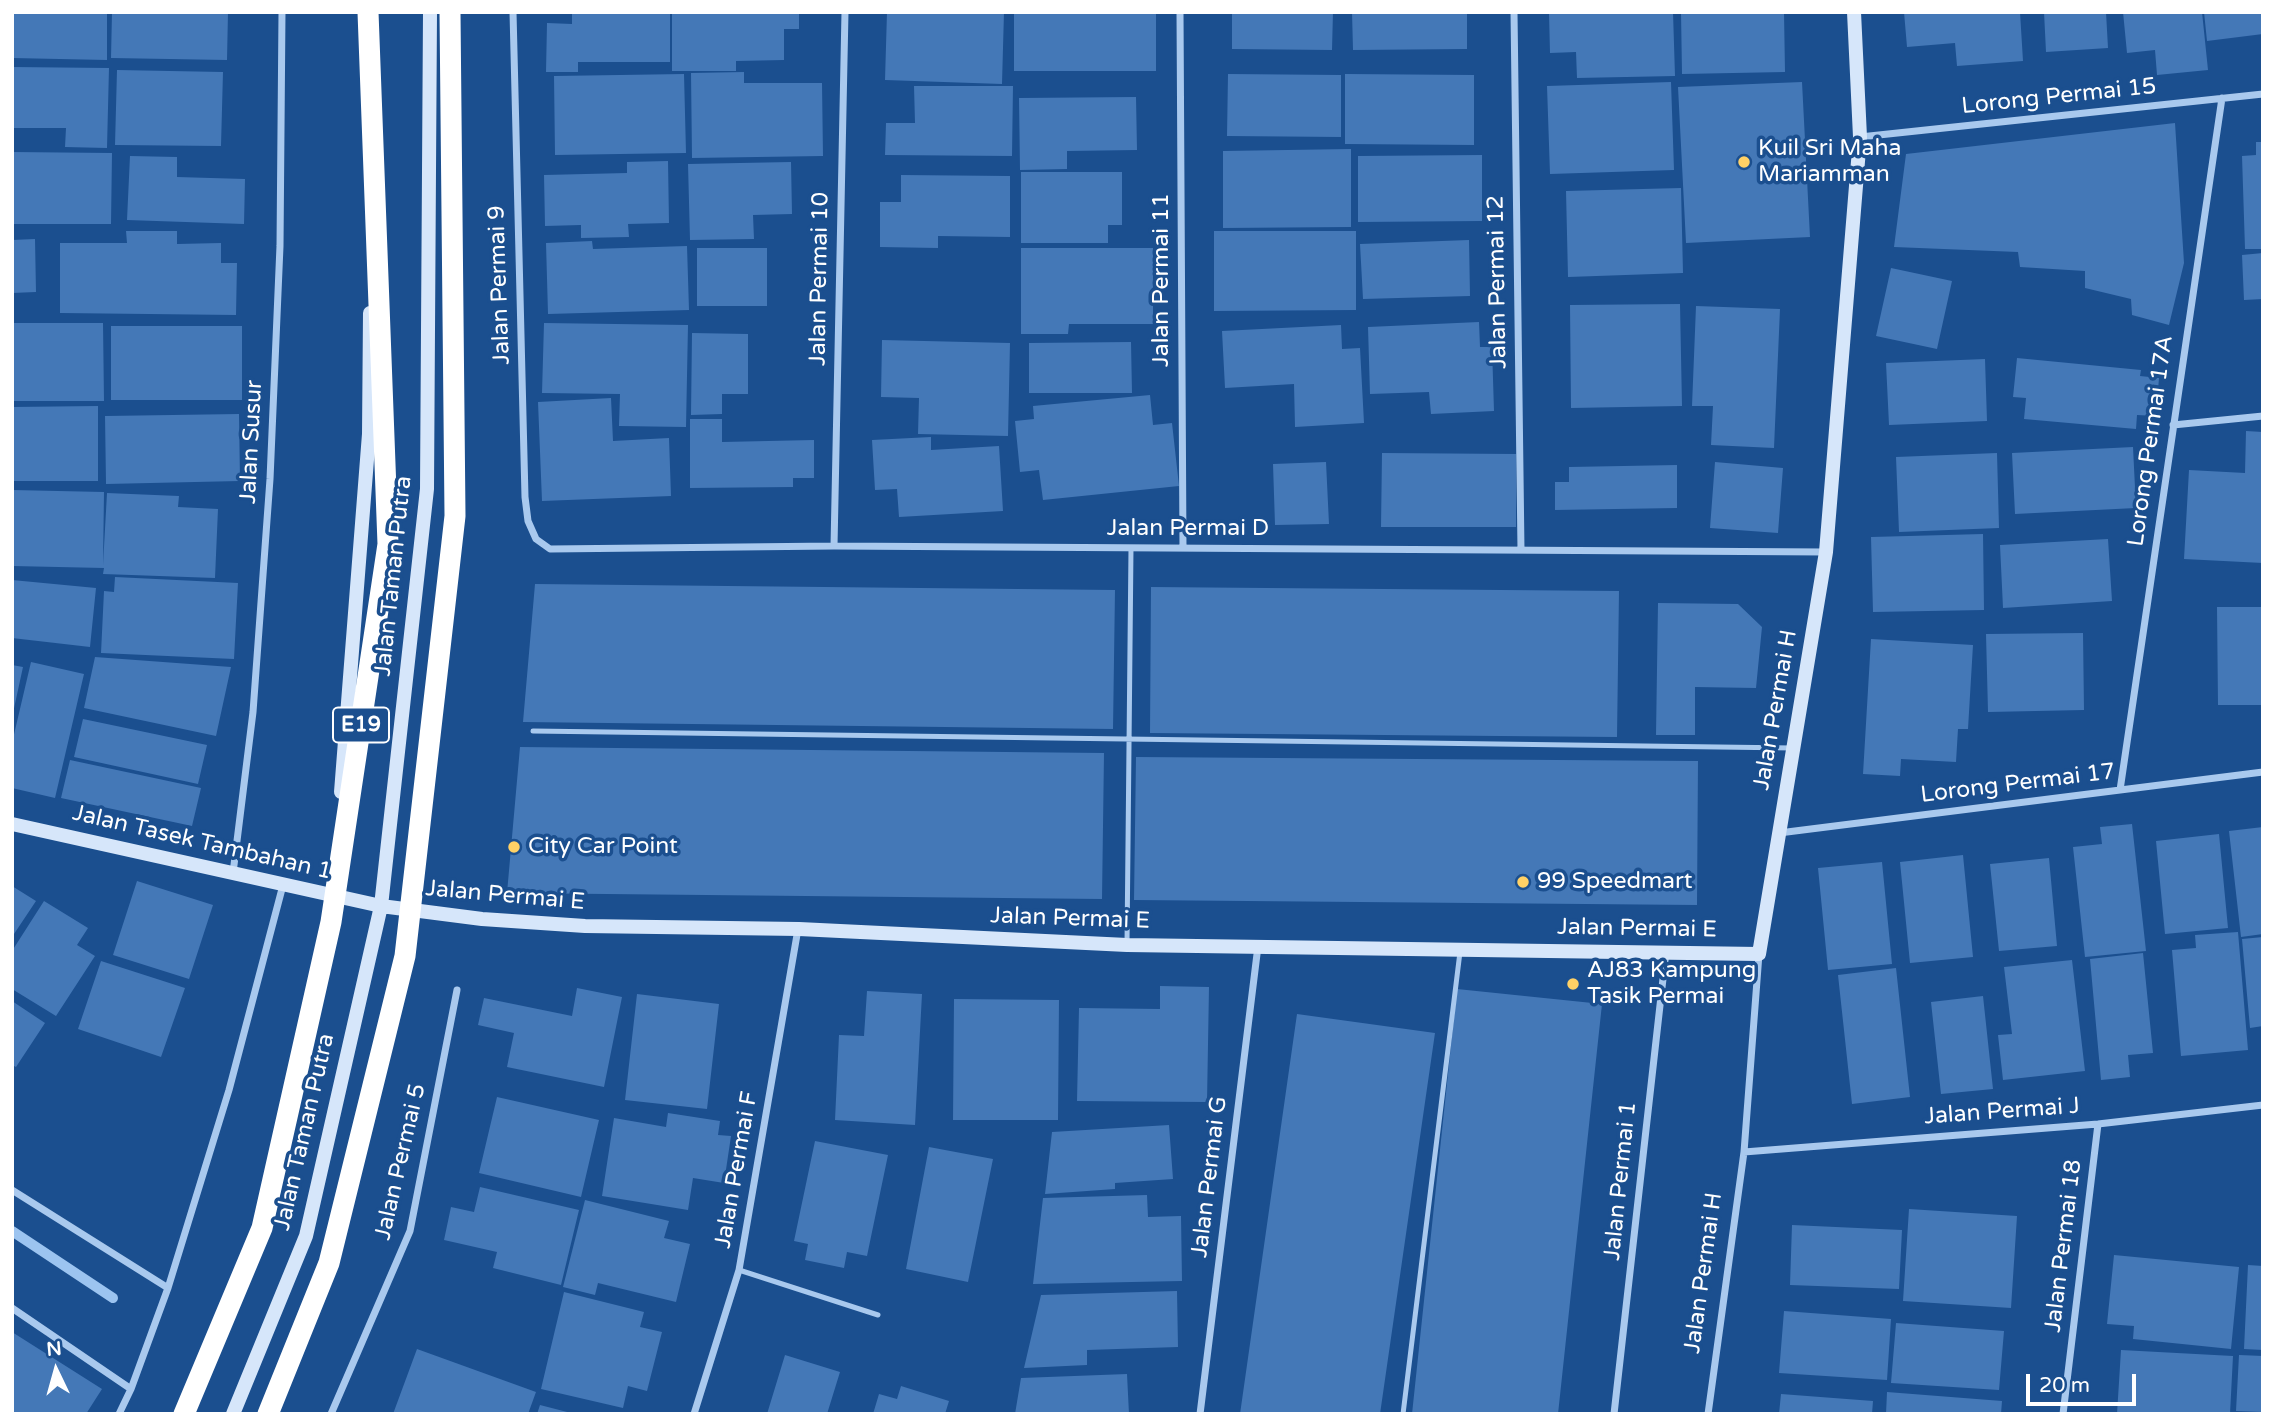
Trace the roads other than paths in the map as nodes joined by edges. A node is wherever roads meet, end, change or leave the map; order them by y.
1 (282, 12) edge
2 (369, 12) edge
3 (430, 12) edge
4 (450, 12) edge
5 (513, 12) edge
6 (845, 12) edge
7 (1180, 12) edge
8 (1514, 12) edge
9 (1854, 12) edge
10 (2263, 94) edge
11 (2222, 98) junction
12 (1860, 137) junction
13 (2263, 416) edge
14 (2173, 425) junction
15 (834, 546) junction
16 (1131, 548) junction
17 (1183, 548) junction
18 (550, 549) joint
19 (1521, 550) junction
20 (1826, 552) junction
21 (533, 731) dead end
22 (1129, 738) junction
23 (1793, 748) junction
24 (2263, 772) edge
25 (2120, 790) junction
26 (12, 824) edge
27 (1779, 834) junction
28 (233, 873) junction
29 (283, 885) junction
30 (333, 895) junction
31 (381, 906) junction
32 (799, 929) junction
33 (1127, 945) junction
34 (1258, 945) junction
35 (1460, 949) junction
36 (1665, 952) junction
37 (1759, 954) junction
38 (319, 975) junction
39 (457, 990) dead end
40 (2263, 1105) edge
41 (2098, 1124) junction
42 (1744, 1152) junction
43 (12, 1190) edge
44 (739, 1270) junction
45 (168, 1288) junction
46 (12, 1308) edge
47 (878, 1315) dead end
48 (131, 1389) junction
49 (119, 1414) edge
50 (183, 1414) edge
51 (233, 1414) edge
52 (268, 1414) edge
53 (331, 1414) edge
54 (694, 1414) edge
55 (1200, 1414) edge
56 (1403, 1414) edge
57 (1614, 1414) edge
58 (1708, 1414) edge
59 (2063, 1414) edge

1 - 28 street, Jalan Susur
2 - 30 street, Jalan Taman Putra
2 - 38 highway, E19, bridge
3 - 31 street, Jalan Taman Putra
4 - 52 highway, bridge
5 - 18 street, Jalan Permai 9
6 - 15 street, Jalan Permai 10
7 - 17 street, Jalan Permai 11
8 - 19 street, Jalan Permai 12
9 - 12 street, Jalan Permai H
10 - 11 street, Lorong Permai 15
11 - 12 street, Lorong Permai 15
11 - 14 street, Lorong Permai 17A
12 - 20 street, Jalan Permai H
13 - 14 street
14 - 25 street, Lorong Permai 17A
15 - 16 street, Jalan Permai D
15 - 18 street, Jalan Permai D
16 - 17 street, Jalan Permai D
16 - 22 lane
17 - 19 street, Jalan Permai D
19 - 20 street, Jalan Permai D
20 - 23 street, Jalan Permai H
21 - 22 lane
22 - 23 lane
22 - 33 lane
23 - 27 street, Jalan Permai H
24 - 25 street, Lorong Permai 17
25 - 27 street, Lorong Permai 17
26 - 28 street, Jalan Tasek Tambahan 1
27 - 37 street, Jalan Permai H
28 - 29 street, Jalan Tasek Tambahan 1
29 - 30 street, Jalan Tasek Tambahan 1
29 - 45 street
30 - 31 street, Jalan Tasek Tambahan 1
30 - 38 street, Jalan Taman Putra
31 - 32 street, Jalan Permai E
31 - 51 street, Jalan Taman Putra
32 - 33 street, Jalan Permai E
32 - 44 street, Jalan Permai F
33 - 34 street, Jalan Permai E
34 - 35 street, Jalan Permai E
34 - 55 street, Jalan Permai G
35 - 36 street, Jalan Permai E
35 - 56 lane
36 - 37 street, Jalan Permai E
36 - 57 street, Jalan Permai 1
37 - 42 street, Jalan Permai H
38 - 50 highway, E19, bridge
39 - 53 street, Jalan Permai 5
40 - 41 street, Jalan Permai J
41 - 42 street, Jalan Permai J
41 - 59 street, Jalan Permai 18
42 - 58 street, Jalan Permai H
43 - 45 street
44 - 47 lane
44 - 54 street, Jalan Permai F
45 - 48 street
46 - 48 street
48 - 49 street

